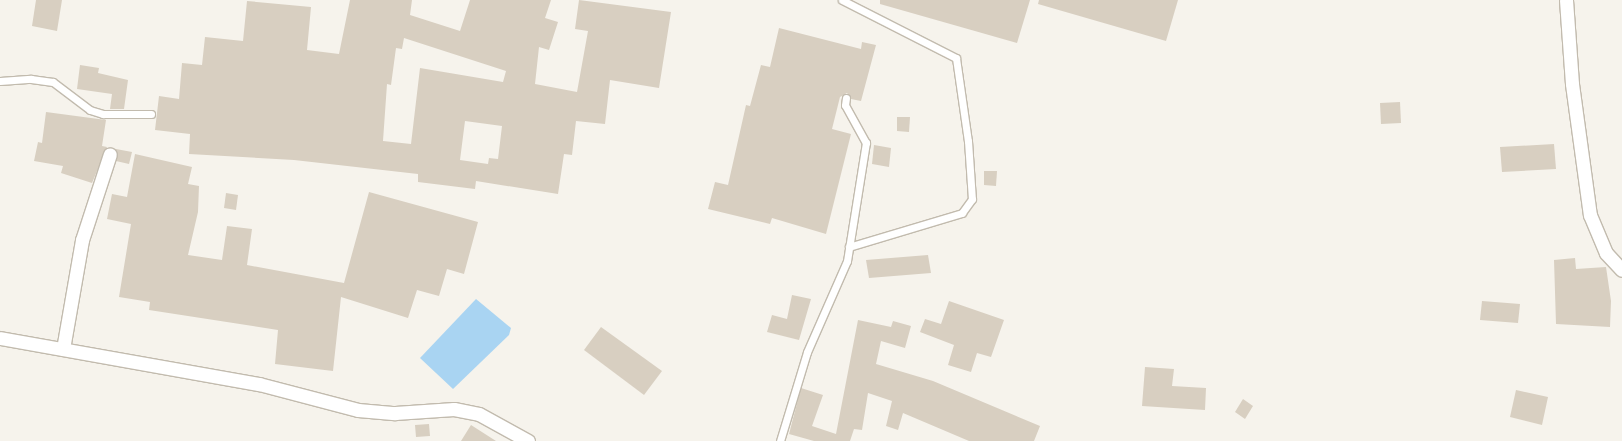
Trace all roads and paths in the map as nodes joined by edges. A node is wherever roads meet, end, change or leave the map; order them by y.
1 (842, 0) edge
2 (1566, 0) edge
3 (0, 81) edge
4 (846, 98) dead end
5 (151, 114) dead end
6 (110, 154) dead end
7 (849, 247) junction
8 (1622, 270) edge
9 (0, 338) edge
10 (63, 349) junction
11 (528, 441) edge
12 (780, 441) edge

1 - 7 lane
2 - 8 street
3 - 5 lane
4 - 7 lane
6 - 10 street
7 - 12 lane
9 - 10 street
10 - 11 street

